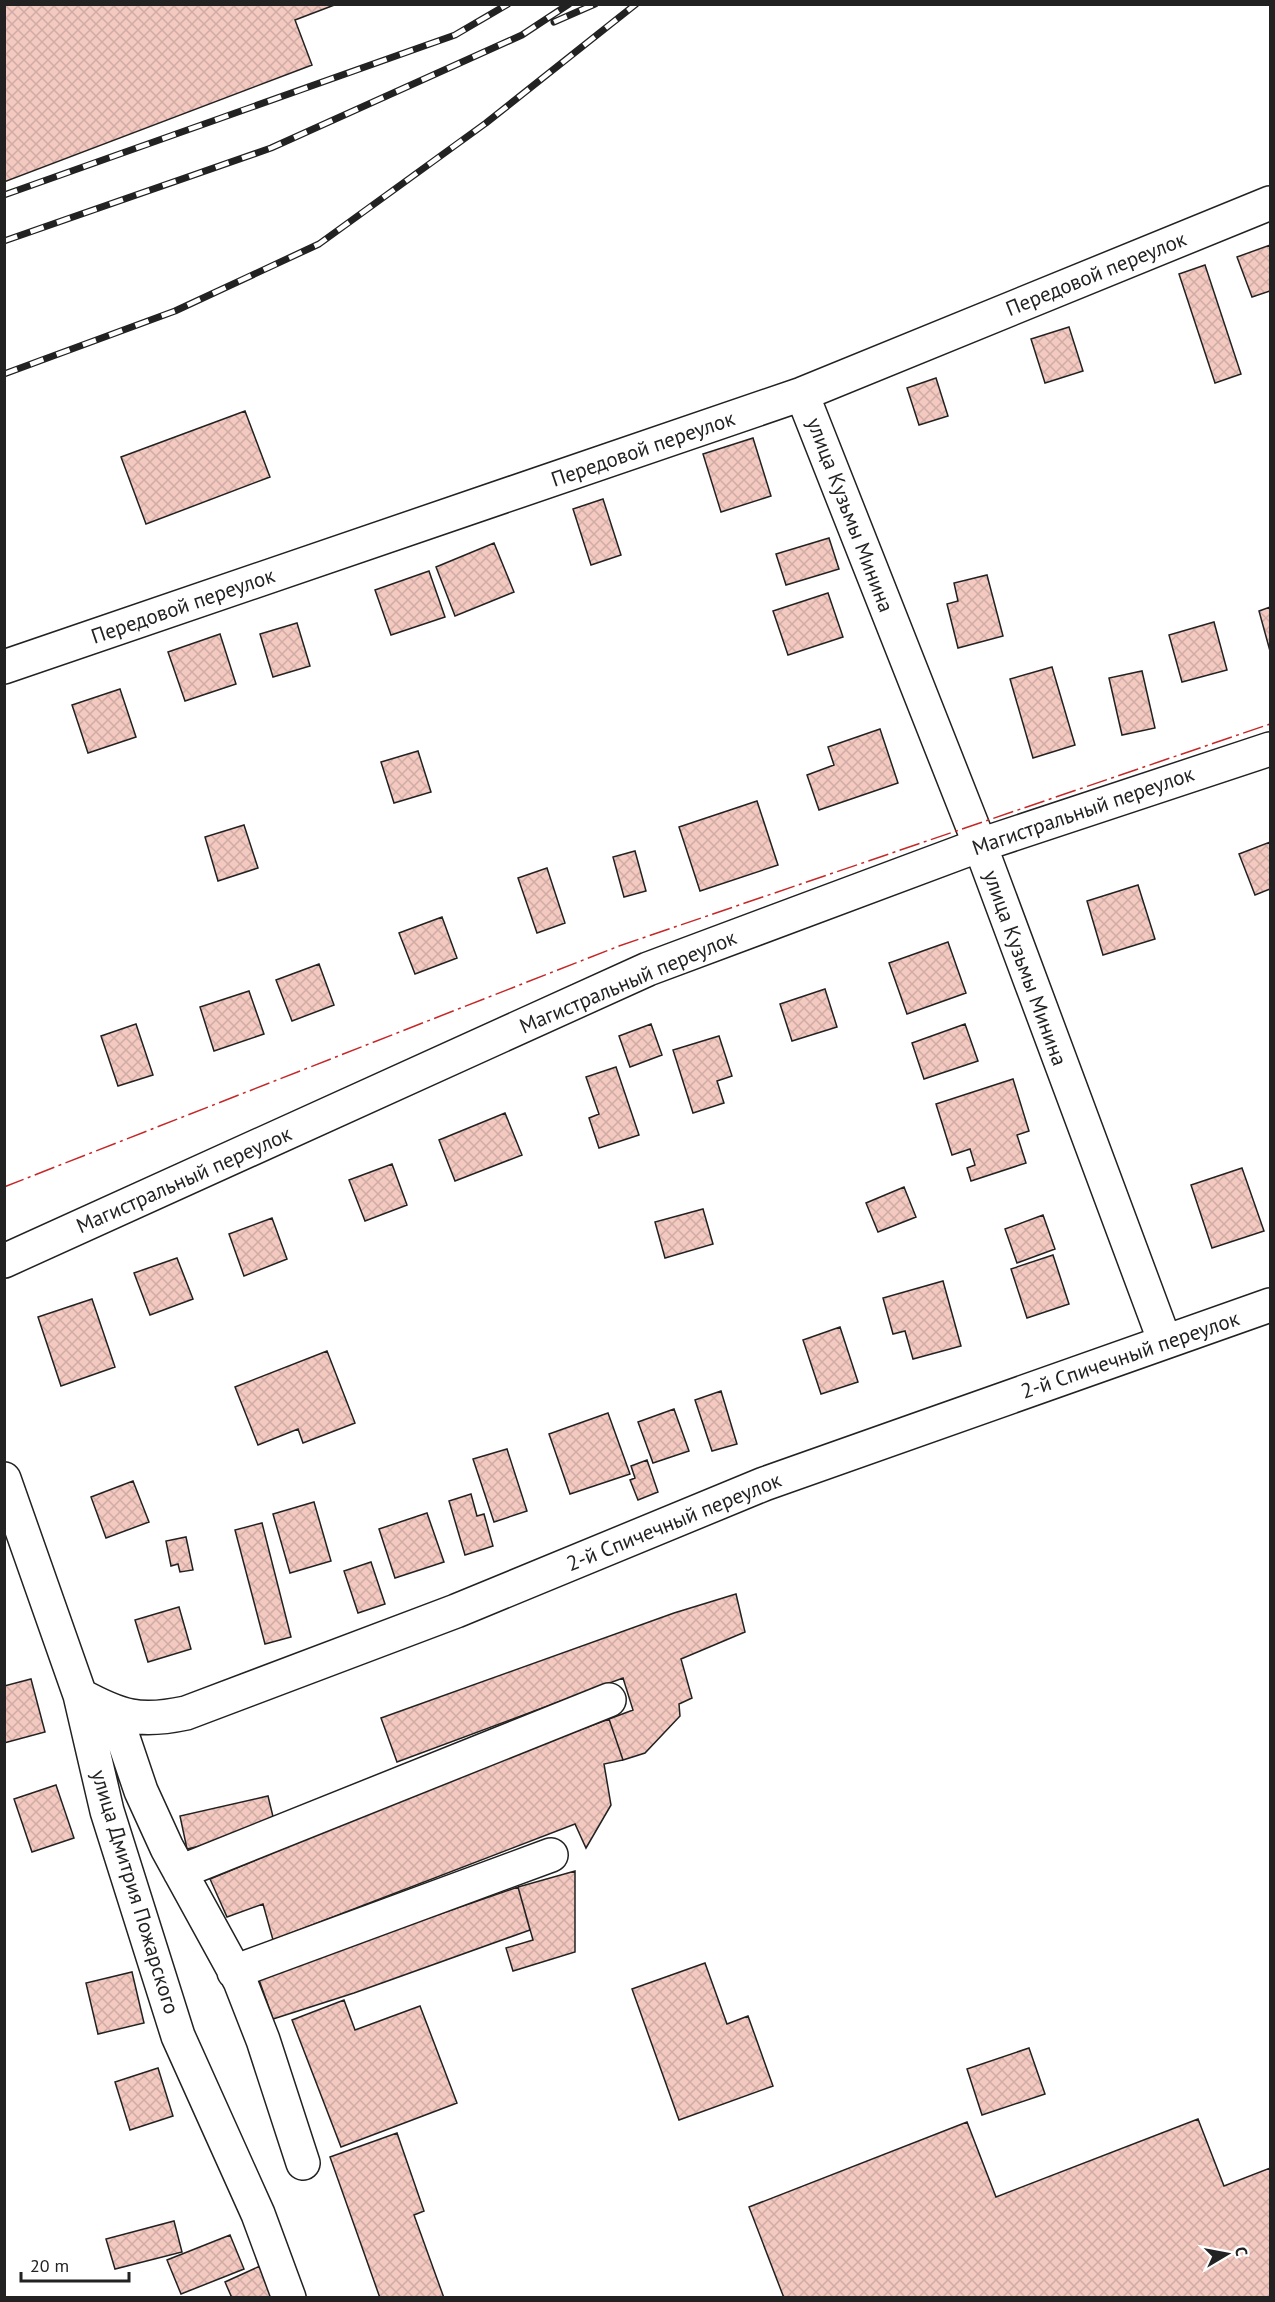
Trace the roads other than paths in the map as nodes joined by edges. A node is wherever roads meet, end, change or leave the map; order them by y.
1 (1270, 203) edge
2 (802, 394) junction
3 (4, 668) edge
4 (1270, 749) edge
5 (980, 845) junction
6 (4, 1261) edge
7 (1270, 1305) edge
8 (1165, 1342) junction
9 (4, 1479) edge
10 (81, 1695) junction
11 (609, 1700) dead end
12 (115, 1714) junction
13 (551, 1855) dead end
14 (180, 1872) junction
15 (234, 1972) junction
16 (303, 2163) dead end
17 (289, 2298) edge

1 - 2 street, Передовой переулок
2 - 3 street, Передовой переулок
2 - 5 street, улица Кузьмы Минина
4 - 5 street, Магистральный переулок
5 - 6 street, Магистральный переулок
5 - 8 street, улица Кузьмы Минина
7 - 8 street, 2-й Спичечный переулок
8 - 12 street, 2-й Спичечный переулок
9 - 10 street, улица Дмитрия Пожарского
10 - 12 street, 2-й Спичечный переулок
10 - 17 street, улица Дмитрия Пожарского
11 - 14 street
12 - 14 street
13 - 15 street
14 - 15 street
15 - 16 street

